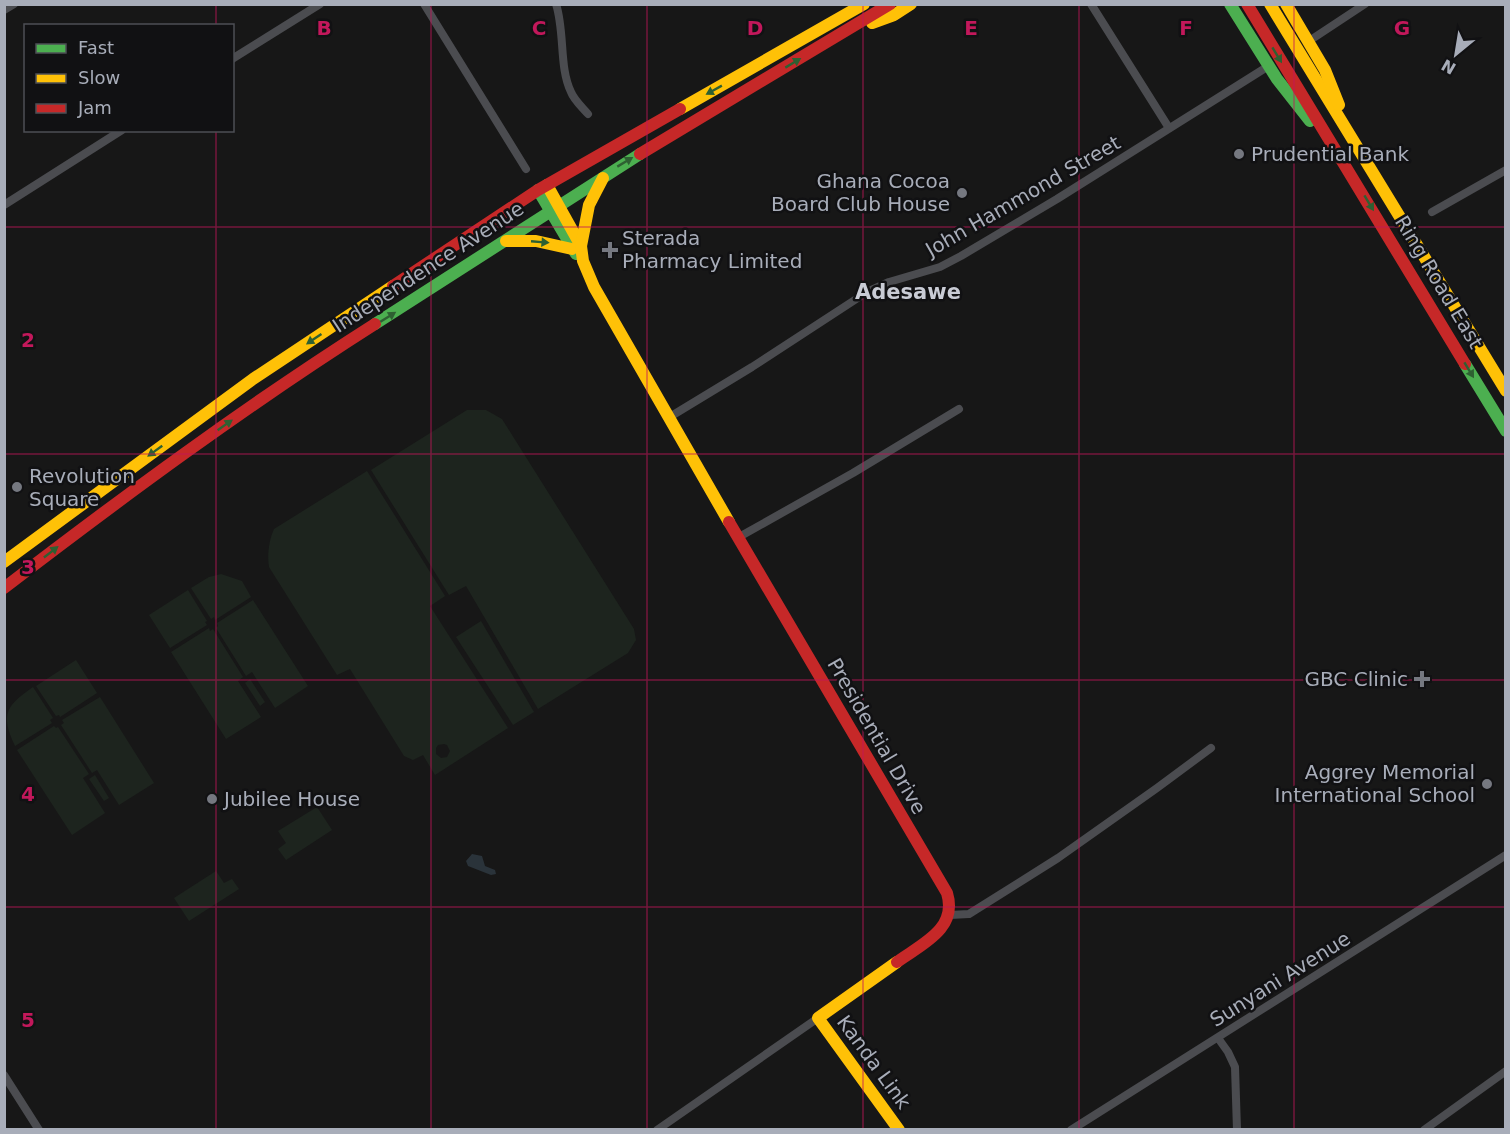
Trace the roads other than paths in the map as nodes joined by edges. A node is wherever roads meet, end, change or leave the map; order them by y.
1 (14, 4) edge
2 (320, 4) edge
3 (424, 4) edge
4 (556, 4) edge
5 (854, 4) edge
6 (864, 4) edge
7 (890, 4) edge
8 (911, 4) edge
9 (1090, 4) edge
10 (1230, 4) edge
11 (1247, 4) edge
12 (1270, 4) edge
13 (1286, 4) edge
14 (1365, 4) edge
15 (4, 10) edge
16 (838, 20) junction
17 (846, 31) junction
18 (1309, 41) junction
19 (234, 58) edge
20 (1267, 67) junction
21 (588, 114) dead end
22 (1169, 128) junction
23 (119, 132) edge
24 (1356, 146) junction
25 (1338, 153) junction
26 (526, 169) dead end
27 (1506, 170) edge
28 (604, 175) junction
29 (542, 188) junction
30 (4, 205) edge
31 (555, 208) junction
32 (1432, 212) dead end
33 (506, 241) junction
34 (577, 248) junction
35 (1464, 324) junction
36 (1448, 334) junction
37 (1506, 391) edge
38 (959, 409) dead end
39 (668, 418) junction
40 (1506, 431) edge
41 (739, 537) junction
42 (4, 562) edge
43 (4, 588) edge
44 (1211, 748) dead end
45 (1506, 855) edge
46 (950, 915) junction
47 (818, 1018) junction
48 (1218, 1038) junction
49 (1506, 1071) edge
50 (4, 1075) edge
51 (1084, 1126) edge
52 (39, 1130) edge
53 (657, 1130) edge
54 (899, 1130) edge
55 (1071, 1130) edge
56 (1237, 1130) edge
57 (1424, 1130) edge

1 - 15 street
2 - 19 street
3 - 26 street
4 - 21 street
5 - 16 main road
6 - 16 main road, Independence Avenue
7 - 17 main road, Independence Avenue
8 - 17 main road
9 - 22 street
10 - 20 main road
11 -> 25 main road
12 - 24 main road
13 - 18 main road
14 - 18 street
16 -> 29 main road, Independence Avenue
28 -> 17 main road, Independence Avenue
18 - 24 main road
20 - 22 street, John Hammond Street
20 - 25 main road
22 - 39 street, John Hammond Street
23 - 30 street
24 - 35 main road
25 -> 36 main road, Ring Road East
27 - 32 street
28 - 31 main road, Independence Avenue
28 - 34 main road
29 - 31 main road, Presidential Drive
29 -> 42 main road, Independence Avenue
31 - 33 main road, Independence Avenue
31 - 34 main road, Presidential Drive
33 -> 34 main road
43 -> 33 main road, Independence Avenue
34 - 39 main road, Presidential Drive
35 - 36 main road
35 - 37 main road
36 -> 40 main road, Ring Road East
38 - 41 street
39 - 41 main road, Presidential Drive
41 - 46 main road, Presidential Drive
44 - 46 street
45 - 48 street, Sunyani Avenue
46 - 47 main road
47 - 53 street
47 - 54 main road, Kanda Link
48 - 51 street, Sunyani Avenue
48 - 56 street
49 - 57 street
50 - 52 street
51 - 55 street, Sunyani Avenue

